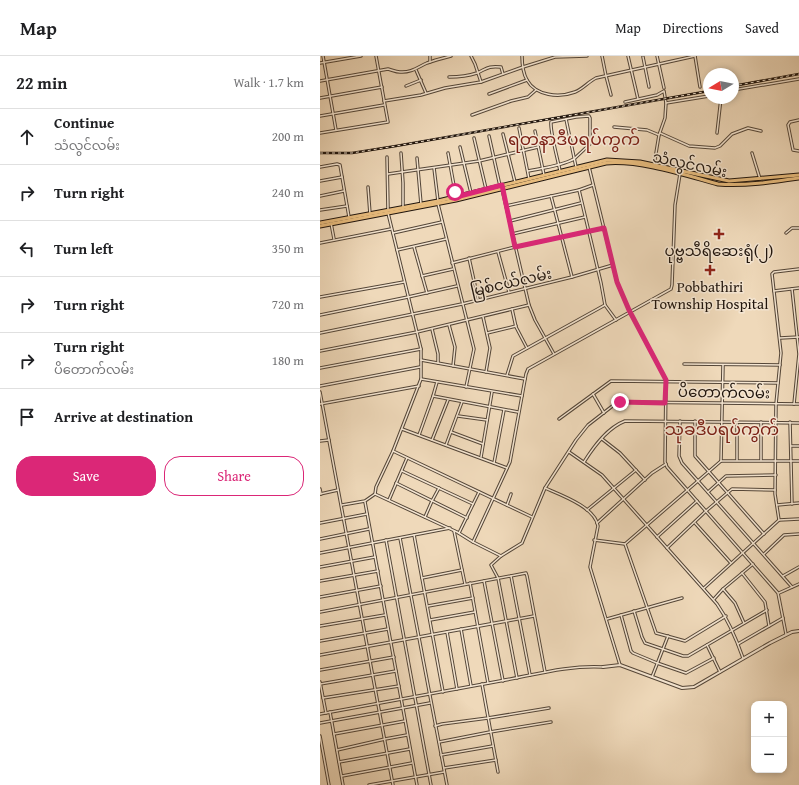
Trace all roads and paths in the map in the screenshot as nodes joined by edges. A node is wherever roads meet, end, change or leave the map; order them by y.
1 (323, 56) edge
2 (361, 56) edge
3 (376, 56) edge
4 (430, 56) edge
5 (451, 56) edge
6 (471, 56) edge
7 (522, 56) edge
8 (587, 56) edge
9 (602, 56) edge
10 (628, 56) edge
11 (657, 56) edge
12 (695, 56) edge
13 (444, 57) edge
14 (642, 57) dead end
15 (324, 62) junction
16 (430, 62) junction
17 (320, 63) edge
18 (659, 64) junction
19 (523, 67) junction
20 (645, 68) junction
21 (378, 70) junction
22 (416, 70) junction
23 (631, 71) junction
24 (478, 72) junction
25 (504, 74) junction
26 (606, 76) junction
27 (449, 77) dead end
28 (327, 79) junction
29 (799, 79) edge
30 (421, 80) junction
31 (527, 80) junction
32 (320, 81) edge
33 (481, 82) junction
34 (406, 86) dead end
35 (382, 87) junction
36 (649, 87) dead end
37 (700, 87) dead end
38 (664, 88) dead end
39 (739, 89) edge
40 (536, 90) junction
41 (426, 93) junction
42 (488, 94) dead end
43 (611, 95) dead end
44 (330, 97) junction
45 (703, 97) edge
46 (320, 98) edge
47 (638, 99) junction
48 (384, 101) junction
49 (625, 102) dead end
50 (666, 103) junction
51 (384, 104) junction
52 (720, 104) edge
53 (333, 113) junction
54 (472, 115) dead end
55 (320, 116) edge
56 (566, 119) junction
57 (799, 120) edge
58 (614, 127) dead end
59 (519, 128) dead end
60 (336, 130) junction
61 (535, 131) dead end
62 (762, 131) dead end
63 (320, 133) edge
64 (503, 134) dead end
65 (659, 134) junction
66 (717, 134) dead end
67 (489, 136) dead end
68 (474, 138) dead end
69 (460, 147) dead end
70 (538, 147) junction
71 (524, 151) junction
72 (799, 151) edge
73 (401, 153) dead end
74 (448, 153) dead end
75 (752, 153) dead end
76 (509, 154) junction
77 (387, 157) dead end
78 (417, 158) dead end
79 (494, 158) junction
80 (574, 159) junction
81 (479, 161) junction
82 (628, 162) junction
83 (464, 163) junction
84 (559, 164) junction
85 (654, 165) junction
86 (449, 166) junction
87 (320, 167) edge
88 (576, 167) junction
89 (589, 167) junction
90 (434, 168) junction
91 (542, 168) junction
92 (418, 170) junction
93 (528, 171) junction
94 (560, 171) junction
95 (681, 172) junction
96 (403, 173) junction
97 (388, 174) junction
98 (544, 175) junction
99 (799, 175) edge
100 (342, 177) junction
101 (799, 178) edge
102 (529, 179) junction
103 (760, 179) junction
104 (320, 182) edge
105 (516, 182) junction
106 (593, 185) junction
107 (501, 186) junction
108 (368, 187) dead end
109 (486, 189) junction
110 (579, 190) junction
111 (344, 191) junction
112 (472, 193) junction
113 (320, 196) edge
114 (551, 196) junction
115 (456, 197) junction
116 (581, 202) junction
117 (438, 203) junction
118 (421, 204) junction
119 (347, 206) junction
120 (506, 206) junction
121 (403, 208) junction
122 (320, 210) edge
123 (554, 210) junction
124 (388, 212) junction
125 (370, 214) junction
126 (584, 217) junction
127 (349, 219) junction
128 (509, 221) junction
129 (442, 222) junction
130 (320, 224) edge
131 (331, 224) junction
132 (558, 224) junction
133 (604, 228) junction
134 (799, 228) edge
135 (392, 229) junction
136 (588, 231) junction
137 (392, 233) junction
138 (786, 233) dead end
139 (512, 234) junction
140 (561, 237) junction
141 (446, 239) junction
142 (334, 240) junction
143 (320, 243) edge
144 (414, 246) junction
145 (515, 247) junction
146 (397, 251) junction
147 (498, 251) junction
148 (469, 258) junction
149 (452, 263) junction
150 (613, 265) junction
151 (453, 269) junction
152 (598, 269) junction
153 (799, 269) edge
154 (422, 276) junction
155 (572, 277) junction
156 (404, 282) junction
157 (457, 286) junction
158 (799, 288) edge
159 (525, 289) junction
160 (792, 289) junction
161 (774, 291) junction
162 (509, 292) junction
163 (427, 293) junction
164 (320, 297) edge
165 (408, 298) junction
166 (479, 300) junction
167 (462, 304) junction
168 (529, 305) junction
169 (605, 305) junction
170 (512, 309) junction
171 (630, 313) junction
172 (412, 314) junction
173 (320, 315) edge
174 (483, 317) junction
175 (616, 320) junction
176 (466, 321) junction
177 (449, 325) junction
178 (516, 326) junction
179 (432, 329) junction
180 (417, 332) junction
181 (320, 333) edge
182 (487, 333) junction
183 (798, 337) edge
184 (545, 338) junction
185 (780, 338) junction
186 (527, 348) junction
187 (421, 349) junction
188 (320, 351) edge
189 (554, 354) junction
190 (421, 360) junction
191 (438, 363) junction
192 (684, 364) dead end
193 (723, 365) junction
194 (780, 365) junction
195 (453, 366) junction
196 (421, 367) junction
197 (320, 368) edge
198 (470, 369) junction
199 (486, 372) junction
200 (507, 375) junction
201 (421, 379) junction
202 (525, 379) junction
203 (437, 382) junction
204 (666, 382) junction
205 (723, 383) junction
206 (778, 383) junction
207 (796, 383) junction
208 (799, 383) edge
209 (320, 386) edge
210 (419, 386) junction
211 (466, 387) junction
212 (320, 392) edge
213 (492, 392) junction
214 (593, 394) junction
215 (433, 396) junction
216 (522, 396) junction
217 (448, 400) junction
218 (462, 402) junction
219 (665, 403) junction
220 (723, 403) junction
221 (321, 404) edge
222 (776, 404) junction
223 (794, 404) junction
224 (799, 404) edge
225 (490, 407) junction
226 (504, 410) junction
227 (518, 412) junction
228 (604, 413) junction
229 (457, 416) junction
230 (559, 419) dead end
231 (487, 420) junction
232 (665, 421) junction
233 (680, 421) junction
234 (695, 421) junction
235 (723, 421) junction
236 (737, 422) junction
237 (761, 422) junction
238 (776, 422) junction
239 (790, 422) junction
240 (799, 423) edge
241 (402, 429) junction
242 (451, 432) junction
243 (419, 435) junction
244 (601, 438) junction
245 (329, 440) junction
246 (432, 440) junction
247 (320, 441) edge
248 (483, 444) junction
249 (446, 445) junction
250 (790, 446) junction
251 (799, 446) edge
252 (393, 452) junction
253 (569, 452) junction
254 (407, 458) junction
255 (481, 458) junction
256 (737, 460) junction
257 (760, 460) junction
258 (776, 460) junction
259 (790, 460) junction
260 (721, 461) junction
261 (799, 461) edge
262 (584, 462) junction
263 (494, 463) junction
264 (666, 464) junction
265 (507, 468) junction
266 (636, 470) junction
267 (402, 471) junction
268 (708, 471) junction
269 (776, 475) junction
270 (645, 480) junction
271 (697, 480) junction
272 (396, 483) junction
273 (718, 483) junction
274 (439, 488) junction
275 (545, 488) junction
276 (614, 488) junction
277 (320, 489) edge
278 (338, 490) junction
279 (687, 490) junction
280 (776, 490) junction
281 (480, 492) junction
282 (708, 492) junction
283 (320, 494) edge
284 (375, 494) junction
285 (511, 494) dead end
286 (728, 494) junction
287 (494, 498) junction
288 (624, 499) junction
289 (389, 500) junction
290 (365, 501) junction
291 (432, 501) junction
292 (697, 501) junction
293 (718, 502) junction
294 (799, 503) edge
295 (474, 504) junction
296 (792, 504) junction
297 (341, 505) junction
298 (507, 505) junction
299 (777, 505) junction
300 (587, 510) junction
301 (706, 511) junction
302 (367, 514) junction
303 (425, 517) junction
304 (532, 517) junction
305 (467, 518) junction
306 (344, 519) junction
307 (799, 519) edge
308 (779, 520) junction
309 (320, 523) edge
310 (597, 523) junction
311 (694, 523) junction
312 (646, 525) junction
313 (450, 528) junction
314 (370, 529) junction
315 (454, 530) junction
316 (346, 533) junction
317 (459, 533) junction
318 (764, 534) junction
319 (799, 534) edge
320 (414, 535) junction
321 (657, 537) junction
322 (400, 538) junction
323 (320, 539) edge
324 (386, 540) junction
325 (594, 540) junction
326 (473, 542) junction
327 (372, 543) junction
328 (754, 543) junction
329 (626, 544) junction
330 (349, 548) junction
331 (668, 548) junction
332 (320, 553) edge
333 (743, 553) junction
334 (764, 554) junction
335 (501, 556) junction
336 (375, 557) junction
337 (352, 561) junction
338 (731, 564) junction
339 (753, 564) junction
340 (320, 567) edge
341 (799, 567) edge
342 (462, 570) junction
343 (378, 571) junction
344 (742, 573) junction
345 (354, 575) junction
346 (511, 576) junction
347 (783, 576) junction
348 (422, 578) junction
349 (498, 578) junction
350 (320, 580) edge
351 (484, 580) junction
352 (470, 583) junction
353 (464, 584) junction
354 (799, 584) edge
355 (381, 586) junction
356 (792, 587) junction
357 (704, 588) junction
358 (723, 589) junction
359 (357, 590) junction
360 (425, 593) junction
361 (778, 593) junction
362 (410, 595) junction
363 (320, 597) edge
364 (397, 597) junction
365 (473, 598) junction
366 (682, 598) dead end
367 (383, 600) junction
368 (714, 600) junction
369 (360, 604) junction
370 (428, 606) junction
371 (648, 607) junction
372 (767, 610) junction
373 (634, 611) junction
374 (320, 612) edge
375 (475, 612) junction
376 (386, 615) junction
377 (621, 615) junction
378 (534, 616) junction
379 (726, 616) junction
380 (519, 618) junction
381 (783, 618) junction
382 (362, 619) junction
383 (430, 620) junction
384 (606, 620) junction
385 (506, 621) junction
386 (744, 623) junction
387 (492, 624) junction
388 (320, 626) edge
389 (478, 626) junction
390 (769, 626) junction
391 (388, 629) junction
392 (461, 629) junction
393 (732, 630) junction
394 (799, 631) edge
395 (447, 632) junction
396 (364, 633) junction
397 (433, 634) junction
398 (786, 634) junction
399 (668, 636) junction
400 (419, 637) junction
401 (404, 639) junction
402 (320, 641) edge
403 (391, 642) junction
404 (738, 644) junction
405 (707, 645) junction
406 (367, 646) junction
407 (662, 649) junction
408 (320, 655) edge
409 (394, 657) junction
410 (714, 658) junction
411 (743, 658) junction
412 (370, 660) junction
413 (657, 663) junction
414 (620, 665) junction
415 (603, 667) joint
416 (320, 670) edge
417 (396, 671) junction
418 (545, 672) junction
419 (720, 672) junction
420 (373, 675) junction
421 (530, 675) junction
422 (652, 677) junction
423 (516, 678) junction
424 (503, 681) junction
425 (320, 683) edge
426 (488, 683) junction
427 (482, 684) junction
428 (398, 686) junction
429 (472, 686) junction
430 (457, 689) junction
431 (375, 690) junction
432 (443, 692) junction
433 (428, 694) junction
434 (415, 697) junction
435 (323, 698) junction
436 (401, 699) junction
437 (378, 703) junction
438 (430, 703) junction
439 (417, 705) junction
440 (402, 708) junction
441 (549, 708) dead end
442 (379, 711) junction
443 (330, 712) junction
444 (326, 713) junction
445 (320, 714) edge
446 (488, 718) junction
447 (331, 720) junction
448 (405, 721) junction
449 (320, 722) edge
450 (551, 722) dead end
451 (382, 725) junction
452 (435, 726) junction
453 (490, 732) junction
454 (334, 734) junction
455 (408, 735) junction
456 (320, 736) edge
457 (384, 739) junction
458 (438, 743) junction
459 (493, 746) junction
460 (410, 749) junction
461 (337, 750) junction
462 (387, 754) junction
463 (441, 755) junction
464 (496, 760) junction
465 (339, 762) junction
466 (413, 763) junction
467 (390, 767) junction
468 (443, 768) junction
469 (444, 772) junction
470 (498, 772) dead end
471 (429, 774) junction
472 (342, 776) junction
473 (415, 777) junction
474 (392, 781) junction
475 (329, 785) edge
476 (343, 785) edge
477 (369, 785) edge
478 (393, 785) edge
479 (417, 785) edge
480 (431, 785) edge
481 (446, 785) edge

1 - 15 street
2 - 15 street
3 - 21 street
4 - 16 street
5 - 13 street
6 - 24 street
7 - 19 street
8 - 19 street
9 - 26 street
10 - 23 street
11 - 18 street
12 - 18 street
12 - 37 street
13 - 16 street
14 - 20 street
15 - 17 street
15 - 28 street
16 - 22 street
18 - 20 street
18 - 38 street
19 - 25 street
19 - 31 street
20 - 23 street
20 - 36 street
21 - 22 street
21 - 28 street
21 - 35 street
22 - 30 street
23 - 26 street
23 - 47 street
24 - 25 street
24 - 27 street
24 - 33 street
25 - 33 street
26 - 40 street
26 - 43 street
28 - 32 street
28 - 44 street
29 - 39 street
30 - 34 street
30 - 41 street
31 - 40 street
31 - 42 street
33 - 41 street
35 - 44 street
35 - 48 street
40 - 54 street
41 - 48 street
44 - 46 street
44 - 53 street
45 - 50 street
47 - 49 street
47 - 50 street
48 - 51 street
50 - 65 street
51 - 53 street
51 - 60 street
52 - 66 street
53 - 55 street
53 - 60 street
56 - 80 street
56 - 80 street
56 - 84 street
57 - 72 street
58 - 65 street
59 - 71 street
60 - 63 street
61 - 70 street
62 - 65 street
64 - 76 street
65 - 85 street
67 - 79 street
68 - 81 street
69 - 83 street
70 - 71 street
70 - 91 street
71 - 76 street
71 - 93 street
73 - 96 street
74 - 86 street
75 - 103 street
76 - 79 street
76 - 105 street
77 - 97 street
78 - 92 street
79 - 81 street
79 - 107 street
80 - 84 street
80 - 88 street
81 - 83 street
81 - 109 street
82 - 85 main road, သံလွင်လမ်း
82 - 88 main road, သံလွင်လမ်း
82 - 89 main road, သံလွင်လမ်း
82 - 95 main road, သံလွင်လမ်း
83 - 86 street
83 - 112 street
84 - 91 street
84 - 94 street
85 - 95 main road, သံလွင်လမ်း
86 - 90 street
86 - 115 street
87 - 100 street
88 - 94 main road, သံလွင်လမ်း
89 - 106 street
89 - 107 main road, သံလွင်လမ်း
90 - 92 street
90 - 117 street
91 - 93 street
91 - 98 street
92 - 96 street
92 - 118 street
93 - 102 street
94 - 98 main road, သံလွင်လမ်း
95 - 101 main road, သံလွင်လမ်း
95 - 103 main road, သံလွင်လမ်း
95 - 171 street
96 - 97 street
96 - 121 street
97 - 124 street
98 - 102 main road, သံလွင်လမ်း
99 - 103 main road, သံလွင်လမ်း
100 - 104 street
100 - 111 street
102 - 105 main road, သံလွင်လမ်း
105 - 107 main road, သံလွင်လမ်း
106 - 110 street
106 - 133 street
107 - 109 main road, သံလွင်လမ်း
107 - 117 main road, သံလွင်လမ်း
107 - 120 street
108 - 125 street
109 - 112 main road, သံလွင်လမ်း
110 - 114 street
110 - 116 street
111 - 113 street
111 - 119 street
112 - 115 main road, သံလွင်လမ်း
114 - 120 street
114 - 123 street
115 - 117 main road, သံလွင်လမ်း
116 - 123 street
116 - 126 street
117 - 118 main road, သံလွင်လမ်း
117 - 124 main road, သံလွင်လမ်း
117 - 129 street
118 - 121 main road, သံလွင်လမ်း
119 - 122 street
119 - 127 street
120 - 128 street
121 - 124 main road, သံလွင်လမ်း
123 - 128 street
123 - 132 street
124 - 125 main road, သံလွင်လမ်း
124 - 127 main road, သံလွင်လမ်း
124 - 135 street
125 - 127 main road, သံလွင်လမ်း
126 - 132 street
126 - 136 street
127 - 130 main road, သံလွင်လမ်း
127 - 131 main road, သံလွင်လမ်း
128 - 139 street
129 - 137 street
129 - 141 street
130 - 131 main road, သံလွင်လမ်း
131 - 142 street
132 - 139 street
132 - 140 street
133 - 136 street
133 - 150 street
134 - 138 street
135 - 137 street
135 - 142 street
136 - 140 street
136 - 152 street
137 - 146 street
139 - 145 street
140 - 145 street
140 - 155 street
141 - 144 street
141 - 149 street
142 - 143 street
144 - 146 street
144 - 154 street
145 - 147 street
145 - 159 street
146 - 156 street
147 - 148 street
147 - 162 street
148 - 149 street
148 - 166 street
149 - 151 street
150 - 152 street, မြစ်ငယ်လမ်း
150 - 171 street
151 - 154 street
151 - 157 street
152 - 155 street, မြစ်ငယ်လမ်း
152 - 169 street
153 - 161 street
154 - 163 street
155 - 159 street, မြစ်ငယ်လမ်း
156 - 164 street
156 - 165 street
157 - 163 street
157 - 167 street
158 - 160 street
159 - 162 street, မြစ်ငယ်လမ်း
159 - 168 street
160 - 161 street
160 - 183 street
161 - 185 street
162 - 166 street, မြစ်ငယ်လမ်း
163 - 165 street
165 - 172 street
165 - 173 street
166 - 167 street, မြစ်ငယ်လမ်း
167 - 172 street, မြစ်ငယ်လမ်း
167 - 176 street
168 - 170 street
168 - 184 street
169 - 175 street
169 - 184 street
170 - 174 street
170 - 178 street
171 - 175 street
171 - 204 street
172 - 180 street
172 - 181 street, မြစ်ငယ်လမ်း
174 - 176 street
174 - 182 street
175 - 189 street
176 - 177 street
176 - 198 street
177 - 179 street
177 - 195 street
178 - 182 street
178 - 186 street
179 - 180 street
179 - 191 street
180 - 187 street
180 - 188 street
182 - 199 street
183 - 185 street
183 - 207 street
184 - 186 street
184 - 189 street
185 - 194 street
186 - 200 street
187 - 190 street
187 - 197 street
189 - 202 street
190 - 191 street
190 - 196 street
191 - 195 street
192 - 193 street
193 - 194 street
193 - 205 street
194 - 206 street
195 - 198 street
196 - 201 street
196 - 209 street
198 - 199 street
198 - 211 street
199 - 200 street
200 - 202 street
201 - 203 street
201 - 210 street
202 - 216 street
203 - 211 street
203 - 215 street
204 - 205 street
204 - 214 street
204 - 219 street
205 - 206 street
205 - 220 street
206 - 222 street
207 - 208 street
207 - 223 street
210 - 221 street
210 - 241 street
211 - 213 street
212 - 221 street
213 - 216 street
213 - 225 street
214 - 228 street
214 - 230 street
215 - 217 street
215 - 243 street
216 - 227 street
217 - 218 street
217 - 246 street
218 - 225 street
218 - 229 street
219 - 220 street, ပိတောက်လမ်း
219 - 228 street, ပိတောက်လမ်း
219 - 232 street
220 - 222 street, ပိတောက်လမ်း
220 - 235 street
221 - 245 street
222 - 223 street, ပိတောက်လမ်း
222 - 238 street
223 - 224 street, ပိတောက်လမ်း
225 - 226 street
225 - 231 street
226 - 227 street
226 - 263 street
227 - 265 street
228 - 253 street, ပိတောက်လမ်း
229 - 231 street
229 - 242 street
231 - 248 street
232 - 233 street
232 - 244 street
232 - 264 street
233 - 234 street
233 - 271 street
234 - 235 street
234 - 268 street
235 - 236 street
235 - 260 street
236 - 237 street
236 - 256 street
237 - 238 street
237 - 257 street
238 - 239 street
238 - 258 street
239 - 240 street
239 - 250 street
241 - 243 street
241 - 252 street
242 - 248 street
242 - 249 street
243 - 246 street
244 - 262 street
244 - 266 street
245 - 247 street
245 - 278 street
246 - 249 street
248 - 255 street
249 - 255 street
250 - 251 street
250 - 259 street
252 - 254 street
252 - 284 street
253 - 262 street
253 - 275 street, ပိတောက်လမ်း
254 - 267 street
254 - 281 street
255 - 263 street
256 - 257 street
256 - 260 street
257 - 258 street
258 - 259 street
258 - 269 street
259 - 261 street
259 - 296 street
260 - 268 street
262 - 276 street
263 - 265 street
264 - 270 street
264 - 279 street
265 - 287 street
266 - 270 street
266 - 276 street
267 - 272 street
267 - 274 street
268 - 271 street
268 - 273 street
269 - 273 street
269 - 280 street
270 - 288 street
271 - 279 street
271 - 282 street
272 - 289 street
272 - 291 street
273 - 282 street
273 - 286 street
274 - 291 street
274 - 295 street
275 - 300 street
275 - 304 street, ပိတောက်လမ်း
276 - 288 street
276 - 300 street
277 - 283 street
278 - 283 street
278 - 297 street
279 - 292 street
279 - 312 street
280 - 286 street
280 - 299 street
281 - 287 street
281 - 295 street
282 - 293 street
284 - 289 street
284 - 290 street
285 - 298 street
286 - 293 street
286 - 318 street
287 - 298 street
287 - 326 street
288 - 310 street
288 - 312 street
289 - 303 street
290 - 297 street
290 - 302 street
291 - 303 street
291 - 305 street
292 - 301 street
292 - 321 street
293 - 301 street
293 - 328 street
294 - 296 street
295 - 305 street
296 - 299 street
297 - 306 street
298 - 304 street
299 - 308 street
300 - 310 street
301 - 311 street
301 - 333 street
302 - 306 street
302 - 314 street
303 - 313 street
304 - 335 street, ပိတောက်လမ်း
305 - 317 street
306 - 309 street
306 - 316 street
307 - 308 street
308 - 318 street
310 - 325 street
311 - 331 street
311 - 338 street
312 - 321 street
312 - 329 street
313 - 315 street
313 - 320 street
314 - 316 street
314 - 327 street
315 - 317 street
315 - 342 street
316 - 323 street
316 - 330 street
317 - 326 street
318 - 328 street
319 - 334 street
320 - 322 street
320 - 348 street
321 - 331 street
322 - 324 street
322 - 362 street
324 - 327 street
324 - 364 street
325 - 329 street
325 - 384 street
326 - 335 street
327 - 330 street
327 - 336 street
328 - 333 street
328 - 334 street
329 - 371 street
330 - 332 street
330 - 337 street
331 - 357 street
333 - 338 street
333 - 339 street
334 - 347 street
335 - 349 street
336 - 337 street
336 - 343 street
337 - 340 street
337 - 345 street
338 - 357 street
339 - 344 street
339 - 361 street
341 - 347 street
342 - 348 street
342 - 353 street
343 - 345 street
343 - 355 street
344 - 358 street
344 - 372 street
345 - 350 street
345 - 359 street
346 - 349 street
346 - 378 street
346 - 380 street
347 - 356 street
348 - 360 street
349 - 351 street
349 - 385 street
351 - 352 street
351 - 387 street
352 - 353 street
352 - 365 street
353 - 360 street
354 - 356 street
355 - 359 street
355 - 367 street
356 - 361 street
357 - 368 street
358 - 368 street
358 - 386 street
359 - 363 street
359 - 369 street
360 - 362 street
360 - 370 street
361 - 381 street
362 - 364 street
362 - 400 street
364 - 367 street
364 - 401 street
365 - 370 street
365 - 375 street
366 - 371 street
367 - 369 street
367 - 376 street
368 - 379 street
369 - 374 street
369 - 382 street
370 - 383 street
371 - 373 street
371 - 399 street
372 - 386 street
372 - 390 street
373 - 377 street
373 - 407 street
375 - 383 street
375 - 389 street
376 - 382 street
376 - 391 street
377 - 384 street
377 - 413 street
378 - 380 street
378 - 418 street
379 - 393 street
379 - 399 street
380 - 385 street
380 - 421 street
381 - 390 street
381 - 398 street
382 - 388 street
382 - 396 street
383 - 397 street
384 - 414 street
385 - 387 street
385 - 423 street
386 - 393 street
387 - 389 street
387 - 424 street
389 - 392 street
389 - 426 street
390 - 404 street
391 - 396 street
391 - 403 street
392 - 395 street
392 - 429 street
393 - 404 street
393 - 405 street
394 - 398 street
395 - 397 street
395 - 430 street
396 - 402 street
396 - 406 street
397 - 400 street
397 - 432 street
398 - 411 street
399 - 407 street
400 - 401 street
400 - 433 street
401 - 403 street
401 - 434 street
403 - 406 street
403 - 409 street
404 - 411 street
405 - 407 street
405 - 410 street
406 - 408 street
406 - 412 street
407 - 413 street
409 - 412 street
409 - 417 street
410 - 413 street
410 - 419 street
411 - 419 street
412 - 416 street
412 - 420 street
413 - 422 street
414 - 415 street
414 - 422 street
415 - 418 street
417 - 420 street
417 - 428 street
418 - 421 street
419 - 422 street
420 - 425 street
420 - 431 street
421 - 423 street
423 - 424 street
424 - 426 street
425 - 435 street
426 - 427 street
427 - 429 street
427 - 446 street
428 - 431 street
428 - 436 street
429 - 430 street
430 - 432 street
431 - 435 street
431 - 437 street
432 - 433 street
433 - 434 street
433 - 438 street
434 - 436 street
434 - 439 street
435 - 444 street
436 - 437 street
436 - 440 street
437 - 442 street
437 - 443 street
438 - 439 street
438 - 452 street
439 - 440 street
439 - 471 street
440 - 442 street
440 - 448 street
441 - 446 street
442 - 447 street
442 - 451 street
443 - 444 street
443 - 447 street
444 - 445 street
446 - 452 street
446 - 453 street
447 - 449 street
447 - 454 street
448 - 451 street
448 - 455 street
450 - 453 street
451 - 454 street
451 - 457 street
452 - 458 street
453 - 458 street
453 - 459 street
454 - 461 street
455 - 457 street
455 - 460 street
456 - 475 street
457 - 461 street
457 - 462 street
458 - 463 street
459 - 463 street
459 - 464 street
460 - 462 street
460 - 466 street
461 - 465 street
462 - 465 street
462 - 467 street
463 - 468 street
464 - 468 street
464 - 470 street
465 - 472 street
466 - 467 street
466 - 473 street
467 - 472 street
467 - 474 street
468 - 469 street
469 - 471 street
469 - 481 street
471 - 473 street
471 - 480 street
472 - 476 street
473 - 474 street
473 - 479 street
474 - 477 street
474 - 478 street

